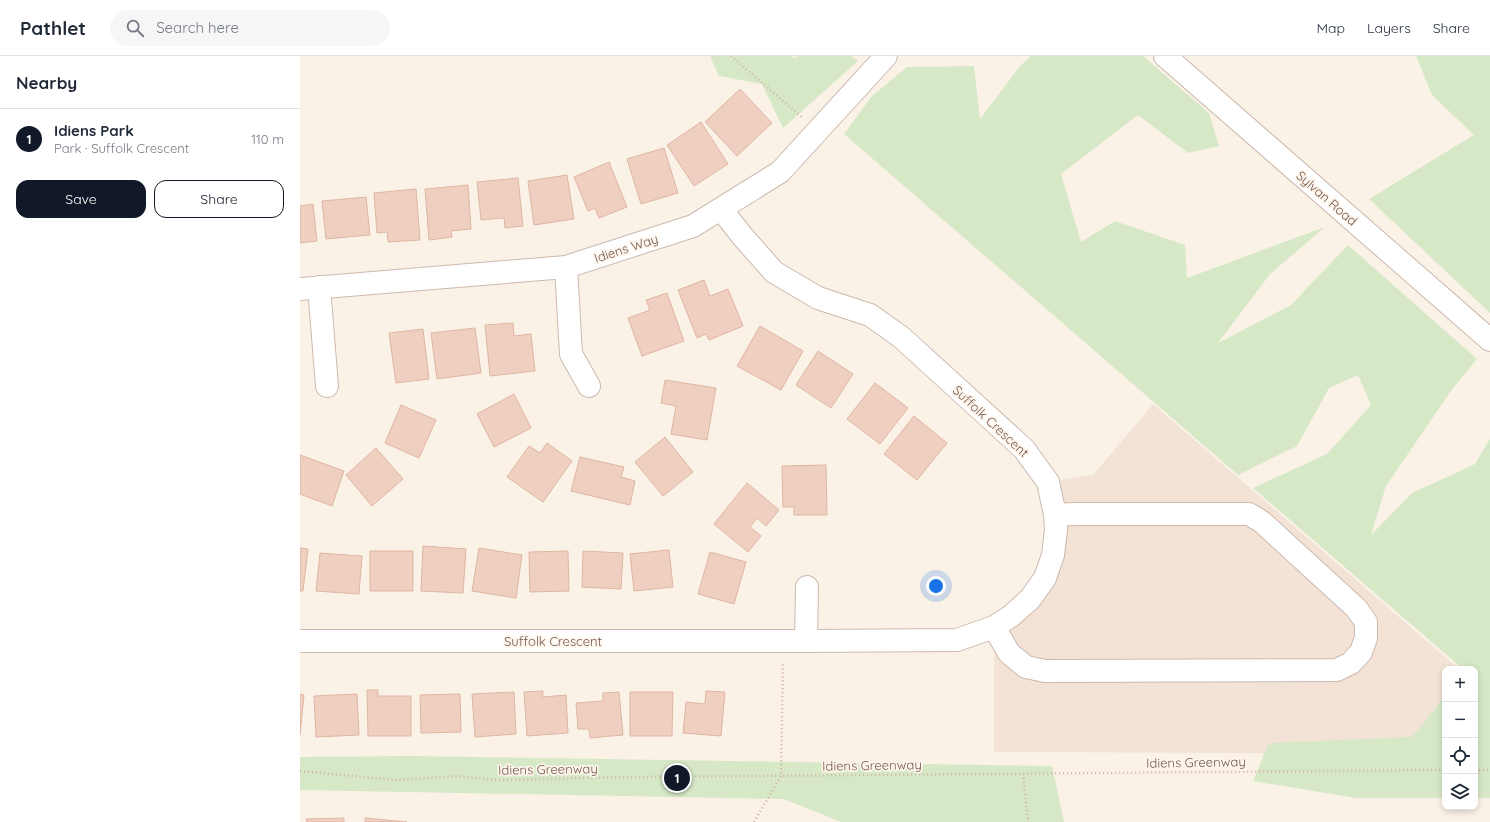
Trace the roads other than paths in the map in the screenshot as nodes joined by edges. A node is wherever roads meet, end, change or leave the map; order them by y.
1 (886, 56) edge
2 (1165, 56) edge
3 (721, 209) junction
4 (566, 267) junction
5 (310, 288) edge
6 (1490, 340) edge
7 (327, 386) dead end
8 (589, 386) dead end
9 (1055, 515) junction
10 (807, 587) dead end
11 (994, 627) junction
12 (300, 641) edge
13 (806, 641) junction

1 - 3 street, Idiens Way
2 - 6 street, Sylvan Road
3 - 4 street, Idiens Way
3 - 9 street, Suffolk Crescent
4 - 5 street, Idiens Way
4 - 8 street
5 - 7 street
9 - 11 street, Suffolk Crescent
9 - 11 street
10 - 13 street
11 - 13 street, Suffolk Crescent
12 - 13 street, Suffolk Crescent

